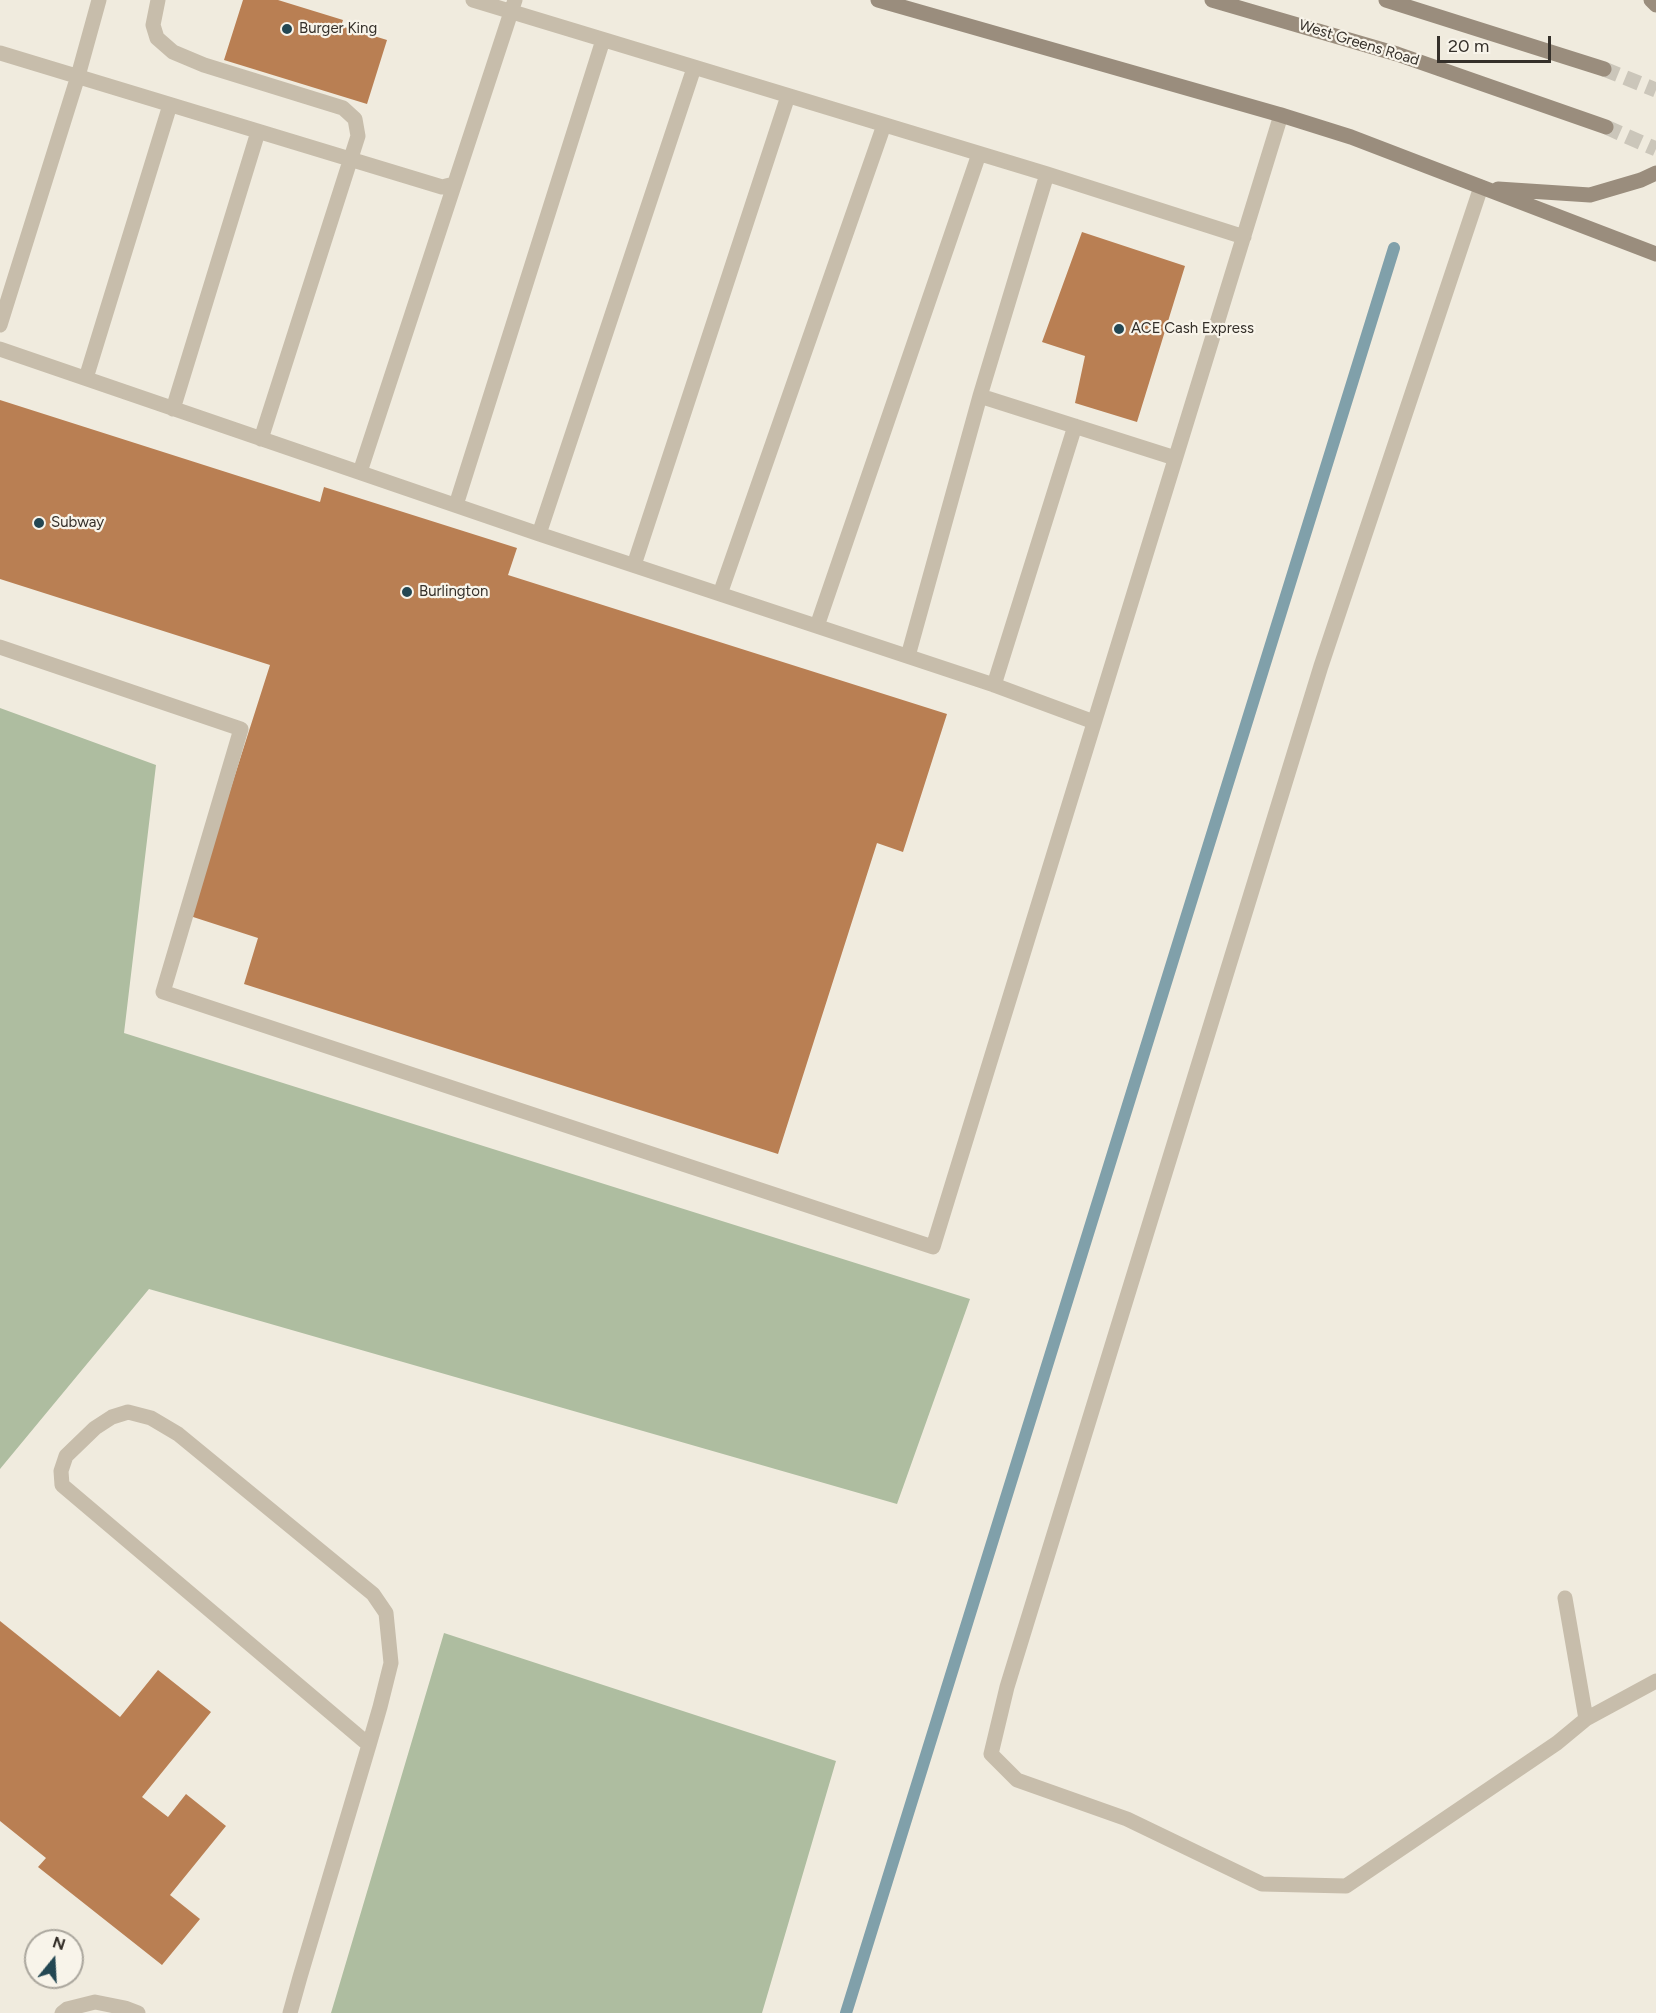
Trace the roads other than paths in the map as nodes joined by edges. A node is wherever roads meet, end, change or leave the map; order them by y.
1 (99, 0) edge
2 (158, 0) edge
3 (473, 0) edge
4 (878, 0) edge
5 (1212, 0) edge
6 (1386, 0) edge
7 (1651, 0) edge
8 (1656, 5) edge
9 (513, 6) edge
10 (603, 40) junction
11 (0, 53) edge
12 (694, 68) junction
13 (1604, 69) tunnel mouth
14 (78, 76) junction
15 (788, 96) junction
16 (170, 105) junction
17 (1281, 115) junction
18 (884, 125) junction
19 (1606, 127) tunnel mouth
20 (258, 132) junction
21 (979, 154) junction
22 (351, 160) junction
23 (1656, 173) edge
24 (1047, 174) junction
25 (454, 184) junction
26 (1480, 187) junction
27 (1244, 237) junction
28 (1656, 254) edge
29 (0, 325) edge
30 (0, 350) edge
31 (86, 378) junction
32 (980, 396) junction
33 (173, 409) junction
34 (1075, 426) junction
35 (261, 439) junction
36 (1175, 458) junction
37 (360, 472) junction
38 (456, 506) junction
39 (539, 534) junction
40 (634, 565) junction
41 (720, 594) junction
42 (817, 626) junction
43 (0, 647) edge
44 (908, 656) junction
45 (994, 685) junction
46 (1094, 722) junction
47 (1565, 1598) dead end
48 (1656, 1681) edge
49 (1586, 1719) junction
50 (369, 1745) junction
51 (62, 2013) edge
52 (138, 2013) edge
53 (290, 2013) edge

1 - 14 lane
2 - 22 lane
3 - 9 lane
4 - 17 main road
5 - 19 main road, West Greens Road
6 - 13 main road
7 - 8 main road
9 - 10 lane
9 - 25 lane
10 - 12 lane
10 - 38 lane
11 - 14 lane
12 - 15 lane
12 - 39 lane
14 - 16 lane
14 - 29 lane
15 - 18 lane
15 - 40 lane
16 - 20 lane
16 - 31 lane
17 - 26 main road
17 - 27 lane
18 - 21 lane
18 - 41 lane
20 - 22 lane
20 - 33 lane
21 - 24 lane
21 - 42 lane
22 - 25 lane
22 - 35 lane
23 - 26 main road
24 - 27 lane
24 - 32 lane
25 - 37 lane
26 - 28 main road
26 - 49 lane
27 - 36 lane
30 - 31 lane
31 - 33 lane
32 - 34 lane
32 - 44 lane
33 - 35 lane
34 - 36 lane
34 - 45 lane
35 - 37 lane
36 - 46 lane
37 - 38 lane
38 - 39 lane
39 - 40 lane
40 - 41 lane
41 - 42 lane
42 - 44 lane
43 - 46 lane
44 - 45 lane
45 - 46 lane
47 - 49 lane
48 - 49 lane
50 - 50 lane
50 - 53 lane
51 - 52 lane

